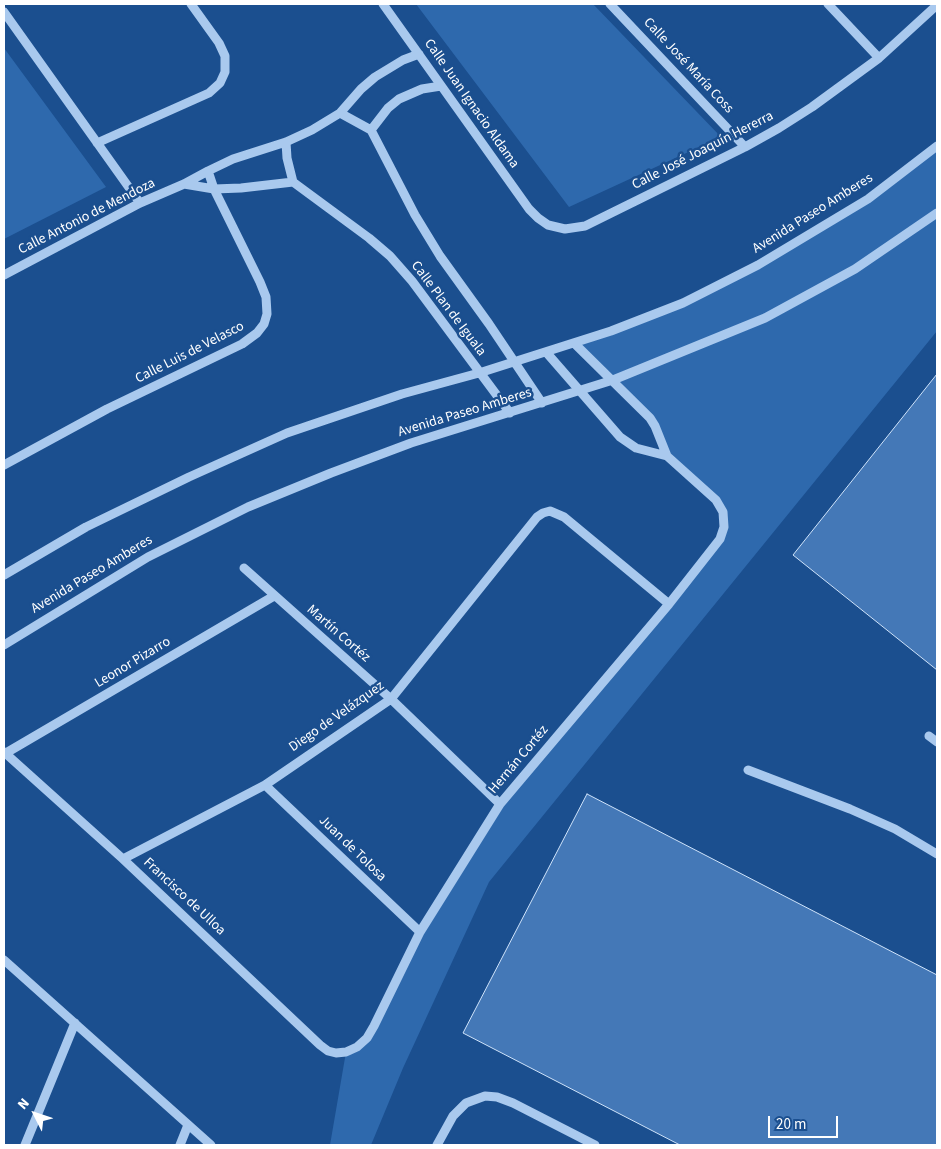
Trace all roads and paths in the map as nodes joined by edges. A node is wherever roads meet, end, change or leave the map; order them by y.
1 (191, 4) edge
2 (384, 4) edge
3 (610, 4) edge
4 (828, 4) edge
5 (937, 5) edge
6 (4, 12) edge
7 (419, 54) junction
8 (879, 58) junction
9 (441, 86) junction
10 (340, 113) junction
11 (371, 130) junction
12 (286, 142) junction
13 (97, 143) junction
14 (937, 146) edge
15 (745, 147) junction
16 (208, 171) junction
17 (293, 182) junction
18 (184, 184) junction
19 (214, 189) junction
20 (140, 203) junction
21 (937, 212) edge
22 (538, 218) joint
23 (4, 275) edge
24 (574, 343) junction
25 (546, 352) junction
26 (514, 362) junction
27 (479, 373) junction
28 (613, 380) junction
29 (581, 391) junction
30 (542, 403) junction
31 (510, 413) junction
32 (667, 456) junction
33 (4, 465) edge
34 (244, 568) dead end
35 (4, 575) edge
36 (274, 596) junction
37 (669, 604) junction
38 (4, 645) edge
39 (391, 699) junction
40 (930, 736) dead end
41 (937, 742) edge
42 (5, 753) edge
43 (748, 770) dead end
44 (265, 785) junction
45 (500, 804) junction
46 (937, 854) edge
47 (123, 859) junction
48 (420, 932) junction
49 (4, 960) edge
50 (75, 1023) junction
51 (346, 1052) joint
52 (188, 1125) junction
53 (25, 1145) edge
54 (180, 1145) edge
55 (211, 1145) edge
56 (437, 1145) edge
57 (595, 1145) edge

1 - 13 street
2 - 7 street, Calle Juan Ignacio Aldama
3 - 15 street, Calle José María Coss
4 - 8 street
5 - 8 street, Calle José Joaquín Hererra
6 - 13 street
7 - 9 street, Calle Juan Ignacio Aldama
7 - 10 street, Calle Antonio de Mendoza
8 - 15 street, Calle José Joaquín Hererra
9 - 11 street
9 - 22 street, Calle Juan Ignacio Aldama
10 - 11 street
10 - 12 street, Calle Antonio de Mendoza
11 - 26 street, Calle Plan de Iguala
12 - 16 street, Calle Antonio de Mendoza
12 - 17 street
13 - 20 street
14 - 24 street, Avenida Paseo Amberes
15 - 22 street, Calle José Joaquín Hererra
16 - 18 street, Calle Antonio de Mendoza
16 - 19 street, Calle Luis de Velasco
17 - 19 street
17 - 27 street, Calle Plan de Iguala
18 - 19 street
18 - 20 street, Calle Antonio de Mendoza
19 - 33 street, Calle Luis de Velasco
20 - 23 street, Calle Antonio de Mendoza
21 - 28 street, Avenida Paseo Amberes
24 - 25 street, Avenida Paseo Amberes
24 - 28 street
25 - 26 street, Avenida Paseo Amberes
25 - 29 street
26 - 27 street, Avenida Paseo Amberes
26 - 30 street, Calle Plan de Iguala
27 - 31 street, Calle Plan de Iguala
27 - 35 street, Avenida Paseo Amberes
28 - 29 street, Avenida Paseo Amberes
28 - 32 street
29 - 30 street, Avenida Paseo Amberes
29 - 32 street
30 - 31 street, Avenida Paseo Amberes
31 - 38 street, Avenida Paseo Amberes
32 - 37 street, Hernán Cortéz
34 - 36 street, Martín Cortéz
36 - 39 street, Martín Cortéz
36 - 42 street, Leonor Pizarro
37 - 39 street, Diego de Velázquez
37 - 45 street, Hernán Cortéz
39 - 44 street, Diego de Velázquez
39 - 45 street, Martín Cortéz
40 - 41 street
42 - 47 street, Francisco de Ulloa
43 - 46 street
44 - 47 street, Diego de Velázquez
44 - 48 street, Juan de Tolosa
45 - 48 street, Hernán Cortéz
47 - 51 street, Francisco de Ulloa
48 - 51 street, Hernán Cortéz
49 - 50 street
50 - 52 street
50 - 53 street
52 - 54 street
52 - 55 street
56 - 57 street

